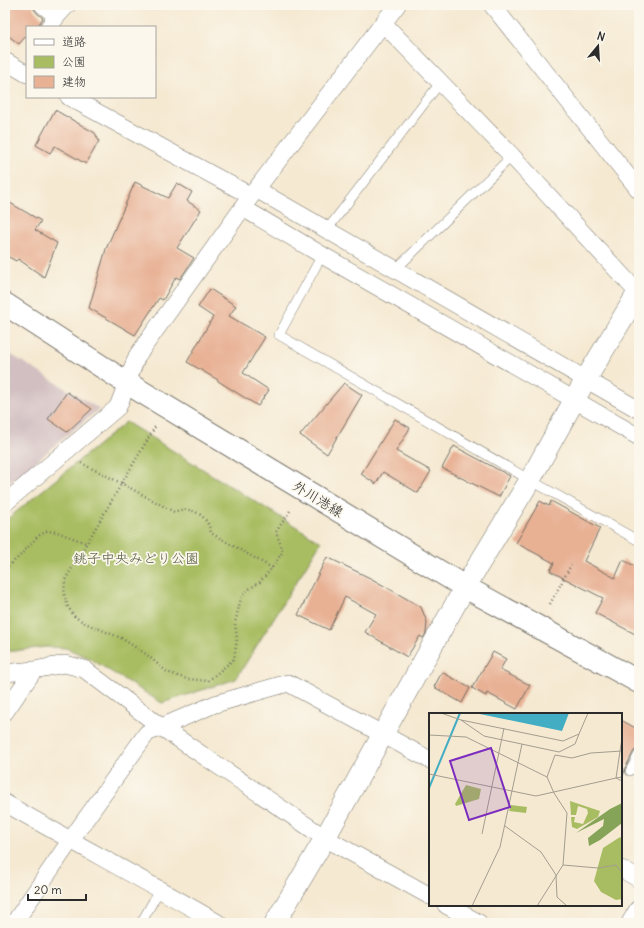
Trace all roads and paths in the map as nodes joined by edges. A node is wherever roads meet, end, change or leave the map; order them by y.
1 (43, 5) edge
2 (492, 5) edge
3 (395, 6) edge
4 (58, 16) edge
5 (382, 23) junction
6 (440, 83) junction
7 (71, 98) edge
8 (512, 156) junction
9 (639, 190) edge
10 (250, 198) junction
11 (326, 231) junction
12 (322, 255) junction
13 (396, 269) junction
14 (639, 292) edge
15 (5, 304) edge
16 (586, 379) junction
17 (127, 383) junction
18 (574, 400) junction
19 (639, 410) edge
20 (154, 427) dead end
21 (639, 437) edge
22 (75, 460) dead end
23 (530, 480) junction
24 (121, 483) junction
25 (5, 503) edge
26 (290, 511) dead end
27 (639, 541) edge
28 (86, 543) junction
29 (571, 565) dead end
30 (272, 568) junction
31 (5, 569) edge
32 (466, 587) junction
33 (550, 604) dead end
34 (34, 670) junction
35 (5, 673) edge
36 (639, 682) edge
37 (5, 712) edge
38 (161, 728) junction
39 (384, 734) junction
40 (639, 754) edge
41 (429, 759) edge
42 (630, 771) dead end
43 (5, 803) edge
44 (325, 838) junction
45 (70, 840) junction
46 (622, 870) edge
47 (639, 879) edge
48 (160, 889) junction
49 (429, 895) edge
50 (448, 906) edge
51 (639, 911) edge
52 (14, 923) edge
53 (141, 923) edge
54 (218, 923) edge
55 (275, 923) edge
56 (479, 923) edge
57 (632, 923) edge

1 - 4 street
2 - 9 street
3 - 5 street
5 - 6 street
5 - 10 street
6 - 8 street
6 - 11 lane
7 - 10 street
8 - 13 lane
8 - 14 street
10 - 11 street
10 - 12 street
10 - 17 street
11 - 13 street
12 - 18 street
12 - 23 lane
13 - 16 street
14 - 16 street
15 - 17 main road, 外川港線
16 - 18 street
16 - 19 street
17 - 25 street
17 - 32 main road, 外川港線
18 - 21 street
18 - 23 street
20 - 24 path
22 - 24 path
23 - 27 lane
23 - 32 street
24 - 28 path
24 - 30 path
26 - 30 path
28 - 30 path
28 - 31 path
29 - 33 path
32 - 36 main road, 外川港線
32 - 39 street
34 - 35 street
34 - 37 street
34 - 38 street
38 - 39 street
38 - 44 street
38 - 45 street
39 - 41 street
39 - 44 street
40 - 42 lane
43 - 45 street
44 - 49 street
44 - 55 street
45 - 48 street
45 - 52 street
46 - 47 street
48 - 53 lane
48 - 54 street
50 - 56 street
51 - 57 street

